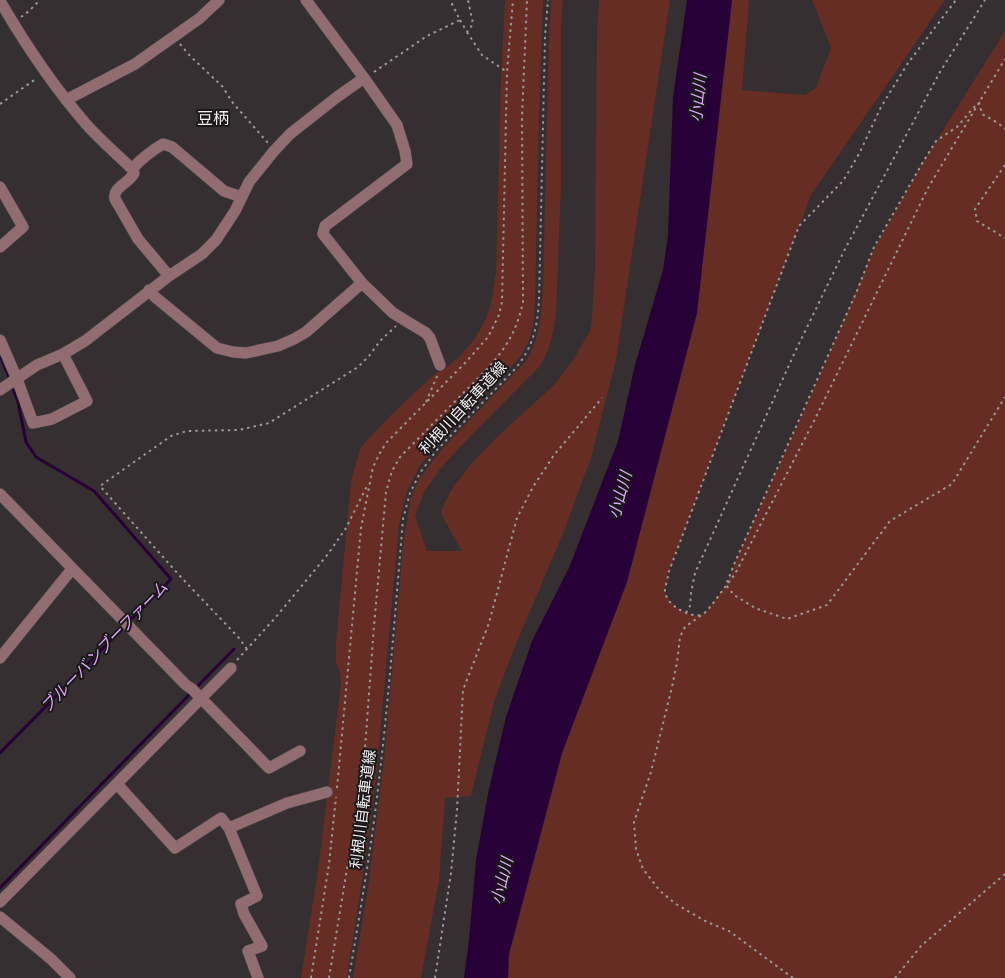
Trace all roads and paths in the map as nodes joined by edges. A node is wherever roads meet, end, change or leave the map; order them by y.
1 (40, 0) edge
2 (219, 0) edge
3 (306, 0) edge
4 (450, 0) edge
5 (468, 0) edge
6 (513, 0) edge
7 (527, 0) edge
8 (548, 0) edge
9 (956, 0) edge
10 (984, 0) edge
11 (0, 1) edge
12 (460, 20) junction
13 (13, 23) junction
14 (467, 32) junction
15 (174, 36) junction
16 (1005, 59) edge
17 (506, 72) junction
18 (46, 73) junction
19 (364, 78) junction
20 (66, 100) junction
21 (978, 102) junction
22 (0, 104) edge
23 (1005, 129) edge
24 (274, 151) junction
25 (1005, 165) edge
26 (132, 169) junction
27 (0, 187) edge
28 (242, 197) junction
29 (1005, 238) edge
30 (0, 247) edge
31 (169, 276) junction
32 (362, 283) junction
33 (149, 290) junction
34 (403, 320) junction
35 (0, 340) edge
36 (63, 354) junction
37 (440, 364) joint
38 (17, 379) junction
39 (0, 390) edge
40 (1005, 397) edge
41 (602, 398) dead end
42 (424, 405) junction
43 (370, 481) junction
44 (0, 494) edge
45 (72, 569) junction
46 (726, 585) junction
47 (686, 613) junction
48 (701, 615) junction
49 (246, 650) junction
50 (0, 658) edge
51 (231, 668) joint
52 (200, 698) junction
53 (300, 751) dead end
54 (117, 784) junction
55 (327, 792) dead end
56 (229, 828) junction
57 (1005, 874) edge
58 (0, 902) edge
59 (0, 918) edge
60 (70, 978) edge
61 (258, 978) edge
62 (311, 978) edge
63 (329, 978) edge
64 (349, 978) edge
65 (435, 978) edge
66 (793, 978) edge
67 (894, 978) edge

1 - 13 path
2 - 15 street
3 - 19 street
4 - 12 path
5 - 14 path
6 - 17 path
7 - 63 path
8 - 64 path, 利根川自転車道線
9 - 47 path
10 - 47 path
11 - 13 street
12 - 14 path
12 - 19 path
13 - 18 street
14 - 17 path
15 - 20 street
15 - 24 path
16 - 21 path
17 - 42 path
18 - 20 street
18 - 22 path
19 - 24 street
19 - 32 street
20 - 26 street
21 - 23 path
21 - 46 path
21 - 46 path
24 - 28 street
25 - 29 path
26 - 28 street
26 - 31 street
27 - 30 street
28 - 31 street
31 - 33 street
32 - 33 street
32 - 34 street
33 - 36 street
34 - 37 street
34 - 49 path
35 - 38 street
36 - 38 street
36 - 38 street
37 - 42 path
38 - 39 street
40 - 46 path
41 - 65 path
42 - 43 path
43 - 49 path
43 - 62 path
44 - 45 street
45 - 50 street
45 - 52 street
46 - 48 path
47 - 48 path
48 - 66 path
49 - 51 path
51 - 52 street
52 - 53 street
52 - 54 street
54 - 56 street
54 - 58 street
55 - 56 street
56 - 61 street
57 - 67 path
59 - 60 street

